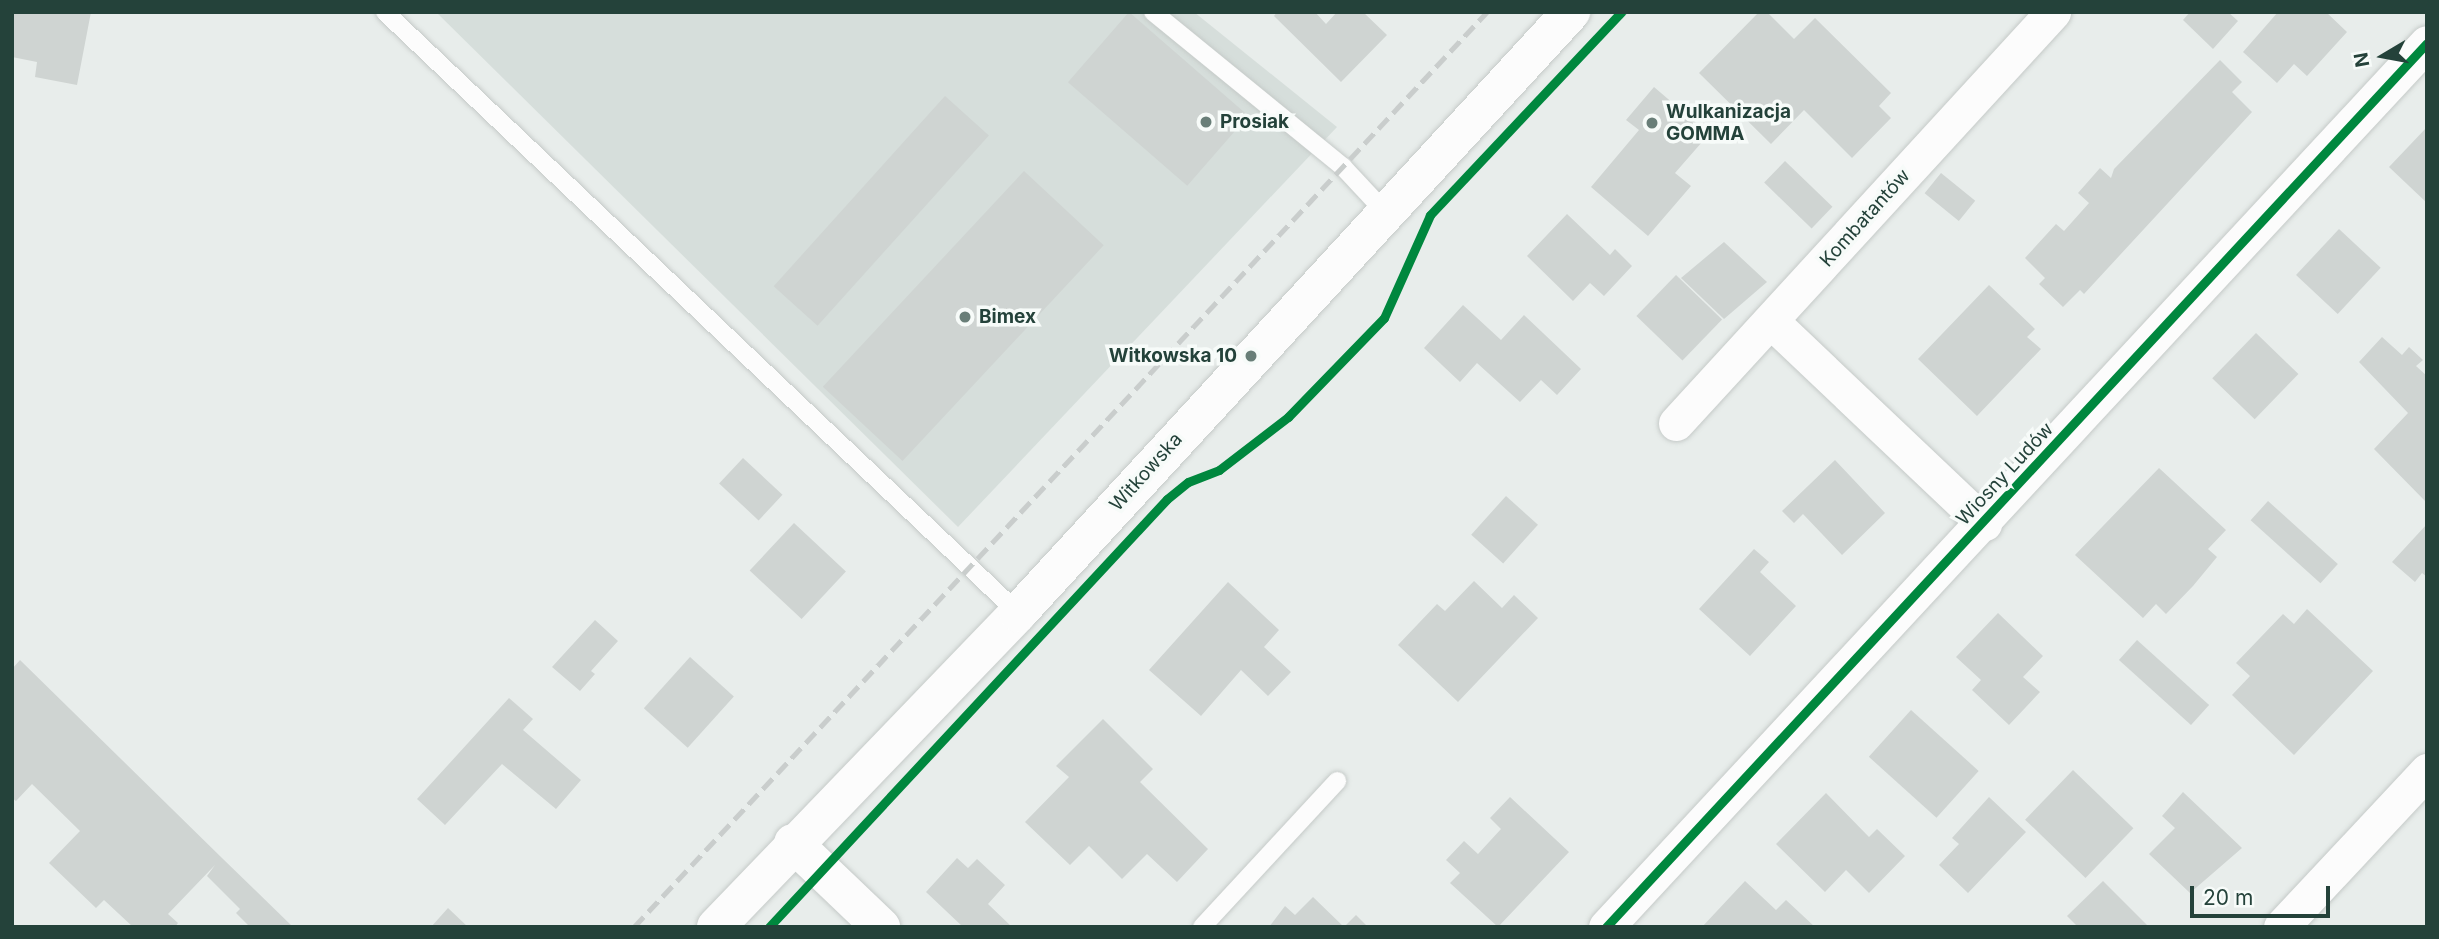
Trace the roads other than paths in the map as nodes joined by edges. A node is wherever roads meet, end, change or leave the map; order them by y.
1 (385, 12) edge
2 (1153, 12) edge
3 (1571, 12) edge
4 (2053, 12) edge
5 (2427, 43) edge
6 (1384, 211) junction
7 (1771, 321) junction
8 (1676, 423) dead end
9 (1984, 523) junction
10 (1018, 613) junction
11 (2427, 771) edge
12 (1338, 781) dead end
13 (793, 843) junction
14 (716, 927) edge
15 (881, 927) edge
16 (1202, 927) edge
17 (1606, 927) edge
18 (2281, 927) edge

1 - 10 lane
2 - 6 lane
3 - 6 street, Witkowska
4 - 7 street, Kombatantów
5 - 9 street, Wiosny Ludów
6 - 10 street, Witkowska
7 - 8 street, Kombatantów
7 - 9 street
9 - 17 street, Wiosny Ludów
10 - 13 street, Witkowska
11 - 18 street
12 - 16 lane
13 - 14 street, Witkowska
13 - 15 street

